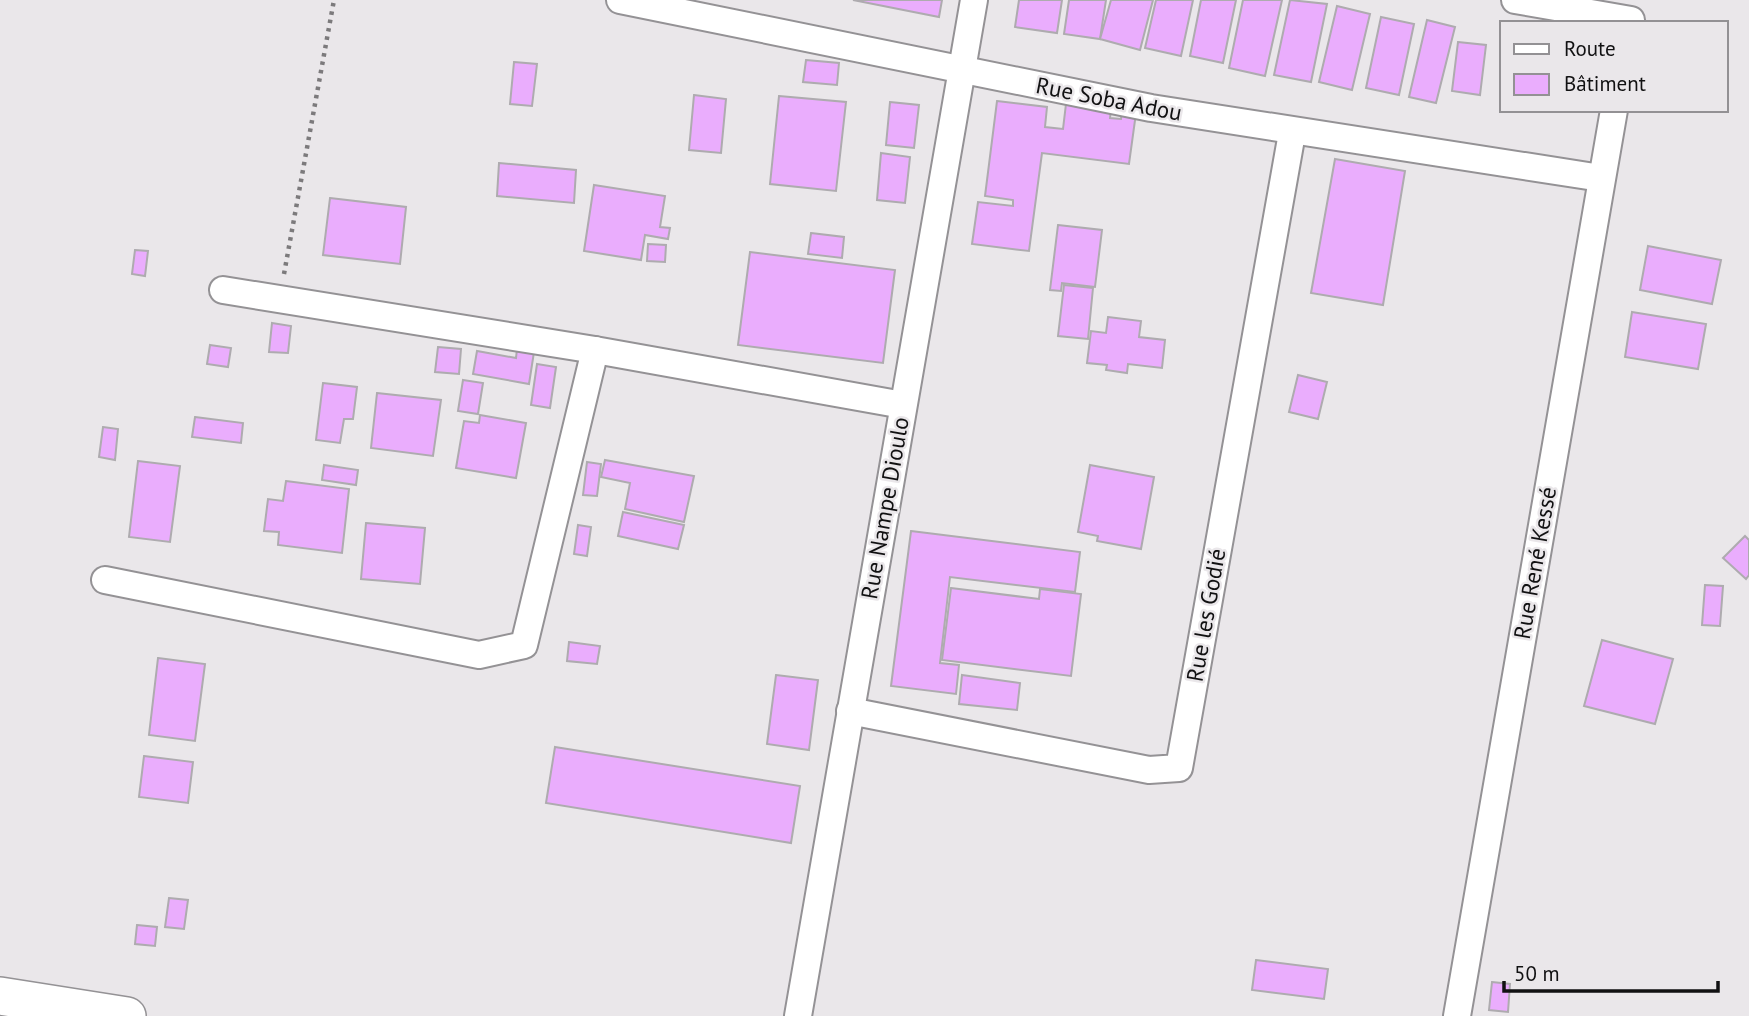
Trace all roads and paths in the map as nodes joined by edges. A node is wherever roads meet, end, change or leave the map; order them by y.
1 (334, 0) edge
2 (620, 0) edge
3 (974, 0) edge
4 (1515, 0) edge
5 (1632, 14) edge
6 (961, 69) junction
7 (1614, 112) edge
8 (1292, 133) junction
9 (1601, 178) junction
10 (223, 290) dead end
11 (280, 299) junction
12 (595, 350) junction
13 (903, 405) junction
14 (104, 580) dead end
15 (850, 711) junction
16 (0, 996) edge
17 (127, 1016) edge
18 (798, 1016) edge
19 (1457, 1016) edge

1 - 11 path
2 - 6 street, Rue Soba Adou
3 - 6 street, Rue Nampe Dioulo
4 - 5 street
6 - 8 street, Rue Soba Adou
6 - 13 street, Rue Nampe Dioulo
7 - 9 street, Rue René Kessé
8 - 9 street, Rue Soba Adou
8 - 15 street, Rue les Godié
9 - 19 street, Rue René Kessé
10 - 11 street
11 - 12 street
12 - 13 street
12 - 14 street
13 - 15 street, Rue Nampe Dioulo
15 - 18 street, Rue Nampe Dioulo
16 - 17 street

